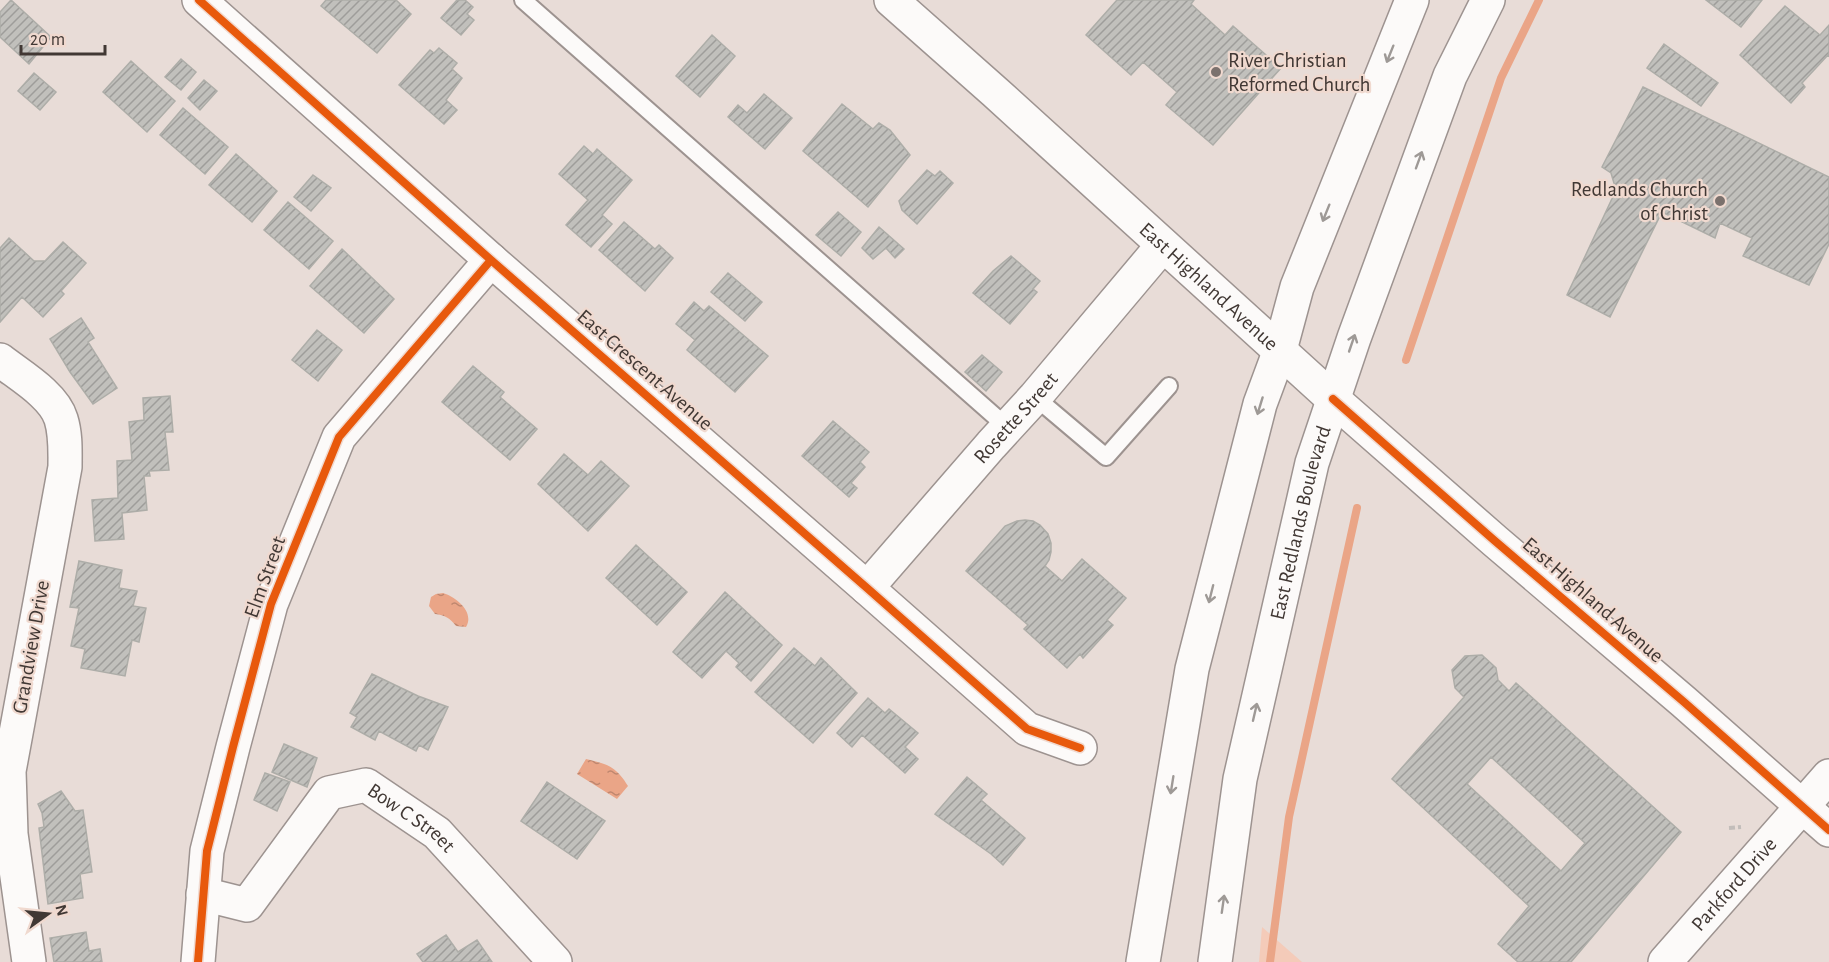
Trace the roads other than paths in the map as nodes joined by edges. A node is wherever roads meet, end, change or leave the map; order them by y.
1 (523, 0) edge
2 (891, 0) edge
3 (1412, 0) edge
4 (1488, 0) edge
5 (218, 6) edge
6 (1163, 245) junction
7 (491, 260) junction
8 (1280, 351) junction
9 (0, 360) edge
10 (1169, 386) dead end
11 (1035, 397) junction
12 (1333, 399) junction
13 (1007, 427) junction
14 (867, 588) junction
15 (1080, 748) dead end
16 (1829, 776) edge
17 (1803, 806) junction
18 (1829, 830) edge
19 (203, 894) junction
20 (29, 962) edge
21 (198, 962) edge
22 (555, 962) edge
23 (1143, 962) edge
24 (1215, 962) edge
25 (1665, 962) edge

1 - 13 lane
2 - 6 street, East Highland Avenue
3 -> 8 street
12 -> 4 street, East Redlands Boulevard
5 - 7 street, East Crescent Avenue
6 - 8 street, East Highland Avenue
6 - 11 street, Rosette Street
7 - 14 street, East Crescent Avenue
7 - 19 street, Elm Street
8 - 12 street, East Highland Avenue
8 -> 23 street
9 - 20 street, Grandview Drive
10 - 11 lane
11 - 13 street, Rosette Street
12 - 17 street, East Highland Avenue
24 -> 12 street, East Redlands Boulevard
13 - 14 street, Rosette Street
14 - 15 street, East Crescent Avenue
16 - 17 street, Parkford Drive
17 - 18 street, East Highland Avenue
17 - 25 street, Parkford Drive
19 - 21 street, Elm Street
19 - 22 street, Bow C Street

